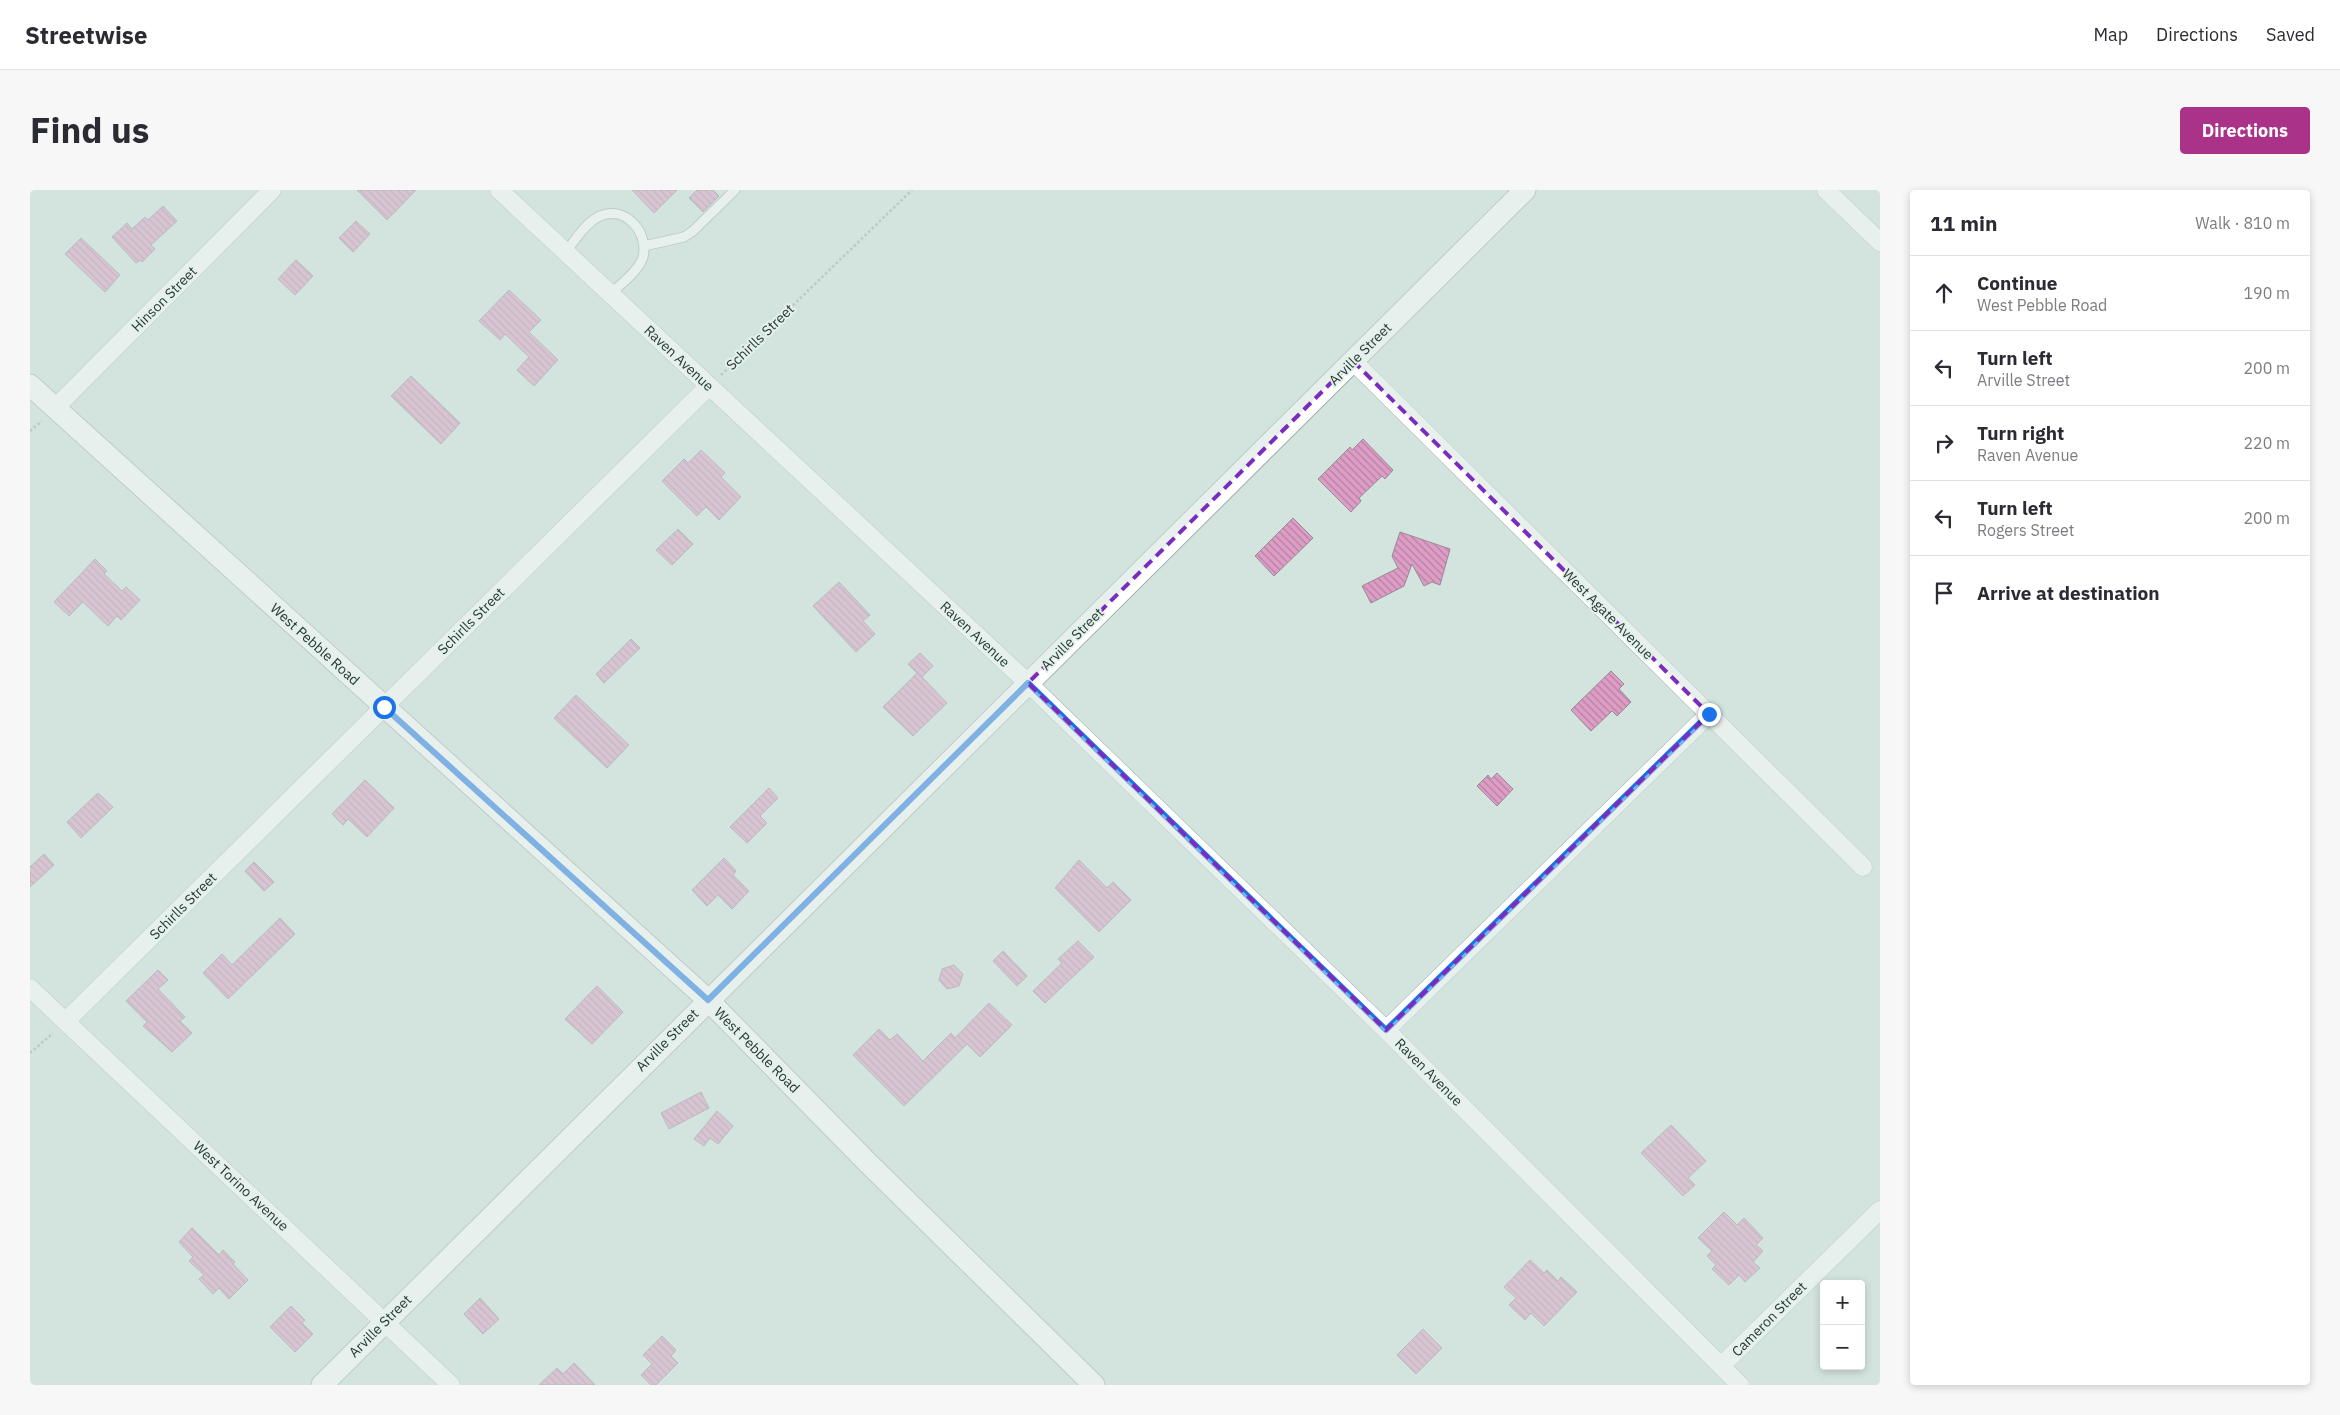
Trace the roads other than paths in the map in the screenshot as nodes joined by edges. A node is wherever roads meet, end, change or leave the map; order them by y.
1 (272, 190) edge
2 (499, 190) edge
3 (735, 190) edge
4 (1525, 190) edge
5 (1826, 190) edge
6 (1880, 242) edge
7 (644, 246) junction
8 (565, 252) junction
9 (610, 294) junction
10 (1353, 361) junction
11 (30, 385) edge
12 (709, 386) junction
13 (56, 408) junction
14 (1028, 683) junction
15 (384, 707) junction
16 (1709, 714) junction
17 (1863, 867) dead end
18 (30, 988) edge
19 (708, 1000) junction
20 (66, 1021) junction
21 (1386, 1030) junction
22 (1880, 1210) edge
23 (385, 1321) junction
24 (1721, 1366) junction
25 (322, 1385) edge
26 (451, 1385) edge
27 (1094, 1385) edge
28 (1740, 1385) edge

1 - 13 street, Hinson Street
2 - 8 street, Raven Avenue
3 - 7 lane
4 - 10 street, Arville Street
5 - 6 street
7 - 8 lane
7 - 9 lane
8 - 9 street, Raven Avenue
9 - 12 street, Raven Avenue
10 - 14 street, Arville Street
10 - 16 street, West Agate Avenue
11 - 13 street, West Pebble Road
12 - 14 street, Raven Avenue
12 - 15 street, Schirlls Street
13 - 15 street, West Pebble Road
14 - 19 street, Arville Street
14 - 21 street, Raven Avenue
15 - 19 street, West Pebble Road
15 - 20 street, Schirlls Street
16 - 17 street, West Agate Avenue
16 - 21 street
18 - 20 street, West Torino Avenue
19 - 23 street, Arville Street
19 - 27 street, West Pebble Road
20 - 23 street, West Torino Avenue
21 - 24 street, Raven Avenue
22 - 24 street, Cameron Street
23 - 25 street, Arville Street
23 - 26 street, West Torino Avenue
24 - 28 street, Raven Avenue

